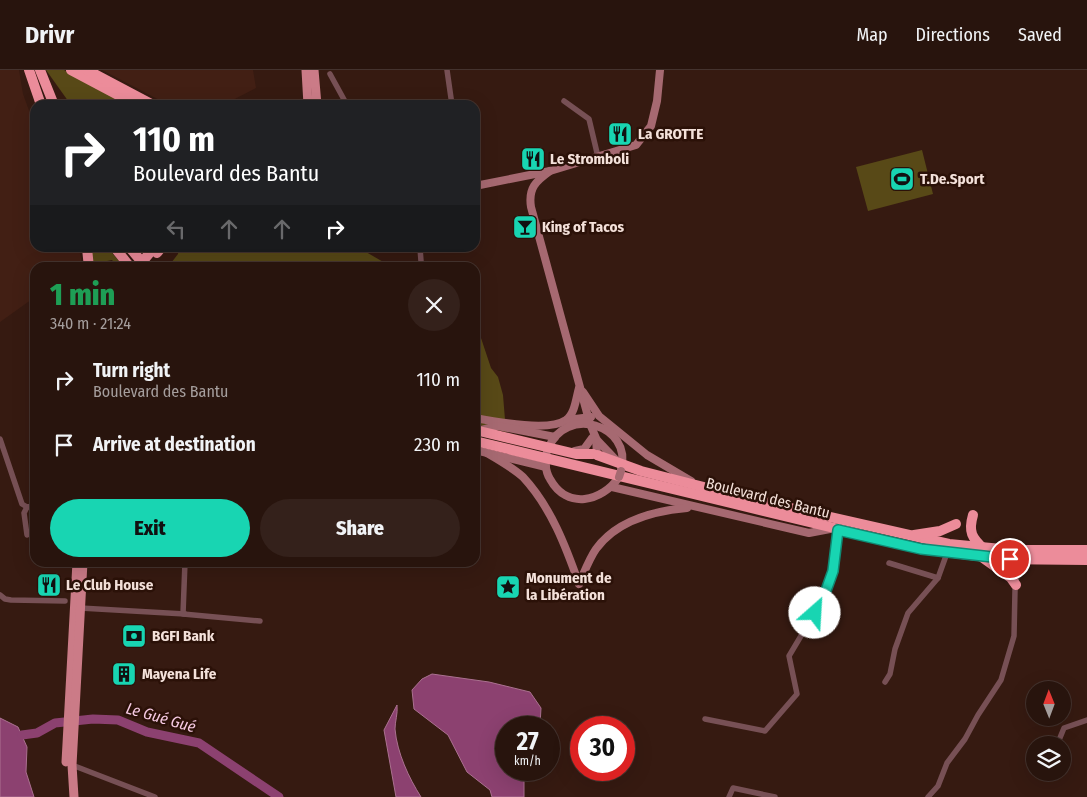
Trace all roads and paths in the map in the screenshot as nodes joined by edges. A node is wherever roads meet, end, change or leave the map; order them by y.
1 (29, 70) edge
2 (40, 70) edge
3 (71, 70) edge
4 (87, 70) edge
5 (306, 70) edge
6 (314, 70) edge
7 (447, 70) edge
8 (660, 70) edge
9 (330, 74) dead end
10 (39, 100) edge
11 (52, 100) edge
12 (128, 100) edge
13 (144, 100) edge
14 (308, 100) edge
15 (317, 100) edge
16 (344, 100) edge
17 (451, 100) edge
18 (564, 101) dead end
19 (598, 157) junction
20 (550, 170) junction
21 (520, 178) junction
22 (480, 185) edge
23 (531, 191) junction
24 (118, 252) edge
25 (155, 252) edge
26 (420, 252) edge
27 (421, 261) dead end
28 (126, 262) edge
29 (146, 262) edge
30 (580, 386) junction
31 (480, 419) edge
32 (567, 420) junction
33 (605, 420) junction
34 (590, 423) junction
35 (480, 433) edge
36 (480, 435) edge
37 (480, 436) edge
38 (555, 437) junction
39 (594, 438) junction
40 (0, 439) edge
41 (480, 451) edge
42 (570, 452) junction
43 (488, 453) junction
44 (547, 457) junction
45 (594, 460) junction
46 (621, 471) junction
47 (642, 471) junction
48 (612, 487) junction
49 (699, 491) junction
50 (27, 507) junction
51 (30, 507) edge
52 (694, 507) junction
53 (973, 515) dead end
54 (956, 524) dead end
55 (834, 530) junction
56 (27, 535) dead end
57 (910, 536) junction
58 (1087, 550) edge
59 (947, 553) junction
60 (983, 553) junction
61 (1018, 559) junction
62 (1087, 560) edge
63 (889, 563) dead end
64 (77, 567) edge
65 (82, 567) edge
66 (185, 567) edge
67 (938, 578) junction
68 (1016, 585) junction
69 (0, 595) edge
70 (74, 595) junction
71 (65, 600) junction
72 (77, 608) junction
73 (184, 614) junction
74 (260, 621) dead end
75 (885, 682) dead end
76 (704, 719) dead end
77 (1087, 720) edge
78 (70, 733) junction
79 (1061, 736) edge
80 (72, 765) junction
81 (137, 794) edge
82 (68, 797) edge
83 (74, 797) edge
84 (155, 797) edge
85 (728, 797) edge
86 (775, 797) edge
87 (928, 797) edge

1 - 10 highway
2 - 11 highway
3 - 12 highway
4 - 13 highway
5 - 14 main road
6 - 15 main road
7 - 17 street
8 - 19 main road
9 - 16 street
18 - 19 street
19 - 20 main road
20 - 21 main road
20 - 23 main road
21 - 22 main road
21 - 23 main road
23 - 30 main road
24 - 28 highway
25 - 29 highway
26 - 27 street
30 - 32 main road
30 - 33 main road
30 - 34 main road
31 - 32 main road
32 - 34 main road
33 - 34 main road
33 - 49 main road
34 - 38 main road
34 - 39 main road
34 - 46 main road
35 - 38 main road
36 - 44 highway, Boulevard des Bantu
37 - 44 highway, Boulevard des Bantu
38 - 44 main road
39 - 42 main road
39 - 45 main road
39 - 47 main road
40 - 50 street
41 - 43 main road
42 - 44 highway, Boulevard des Bantu
42 - 45 highway, Boulevard des Bantu
43 - 44 main road
43 - 52 main road
44 - 45 highway
44 - 46 highway, Boulevard des Bantu
44 - 48 main road
45 - 46 highway, Boulevard des Bantu
45 - 49 highway
46 - 47 highway, Boulevard des Bantu
46 - 48 main road
46 - 49 highway, Boulevard des Bantu
47 - 49 highway, Boulevard des Bantu
48 - 52 main road
49 - 55 highway, Boulevard des Bantu
49 - 57 highway, Boulevard des Bantu
50 - 51 street
50 - 56 street
52 - 55 main road
53 - 60 highway
54 - 57 highway
55 - 59 highway, Boulevard des Bantu
55 - 76 street
57 - 60 highway, Boulevard des Bantu
58 - 60 highway, Boulevard des Bantu
59 - 60 highway, Boulevard des Bantu
59 - 67 street
60 - 61 highway, Boulevard des Bantu
60 - 68 highway
61 - 62 highway, Boulevard des Bantu
61 - 68 street
63 - 67 street
64 - 70 main road
65 - 72 main road
66 - 73 street
67 - 75 street
68 - 87 street
69 - 71 street
70 - 71 main road
70 - 72 main road
71 - 72 main road
72 - 73 street
72 - 78 main road
73 - 74 street
77 - 79 street
78 - 80 main road
78 - 82 main road
80 - 81 street
80 - 83 main road
81 - 84 street
85 - 86 street

